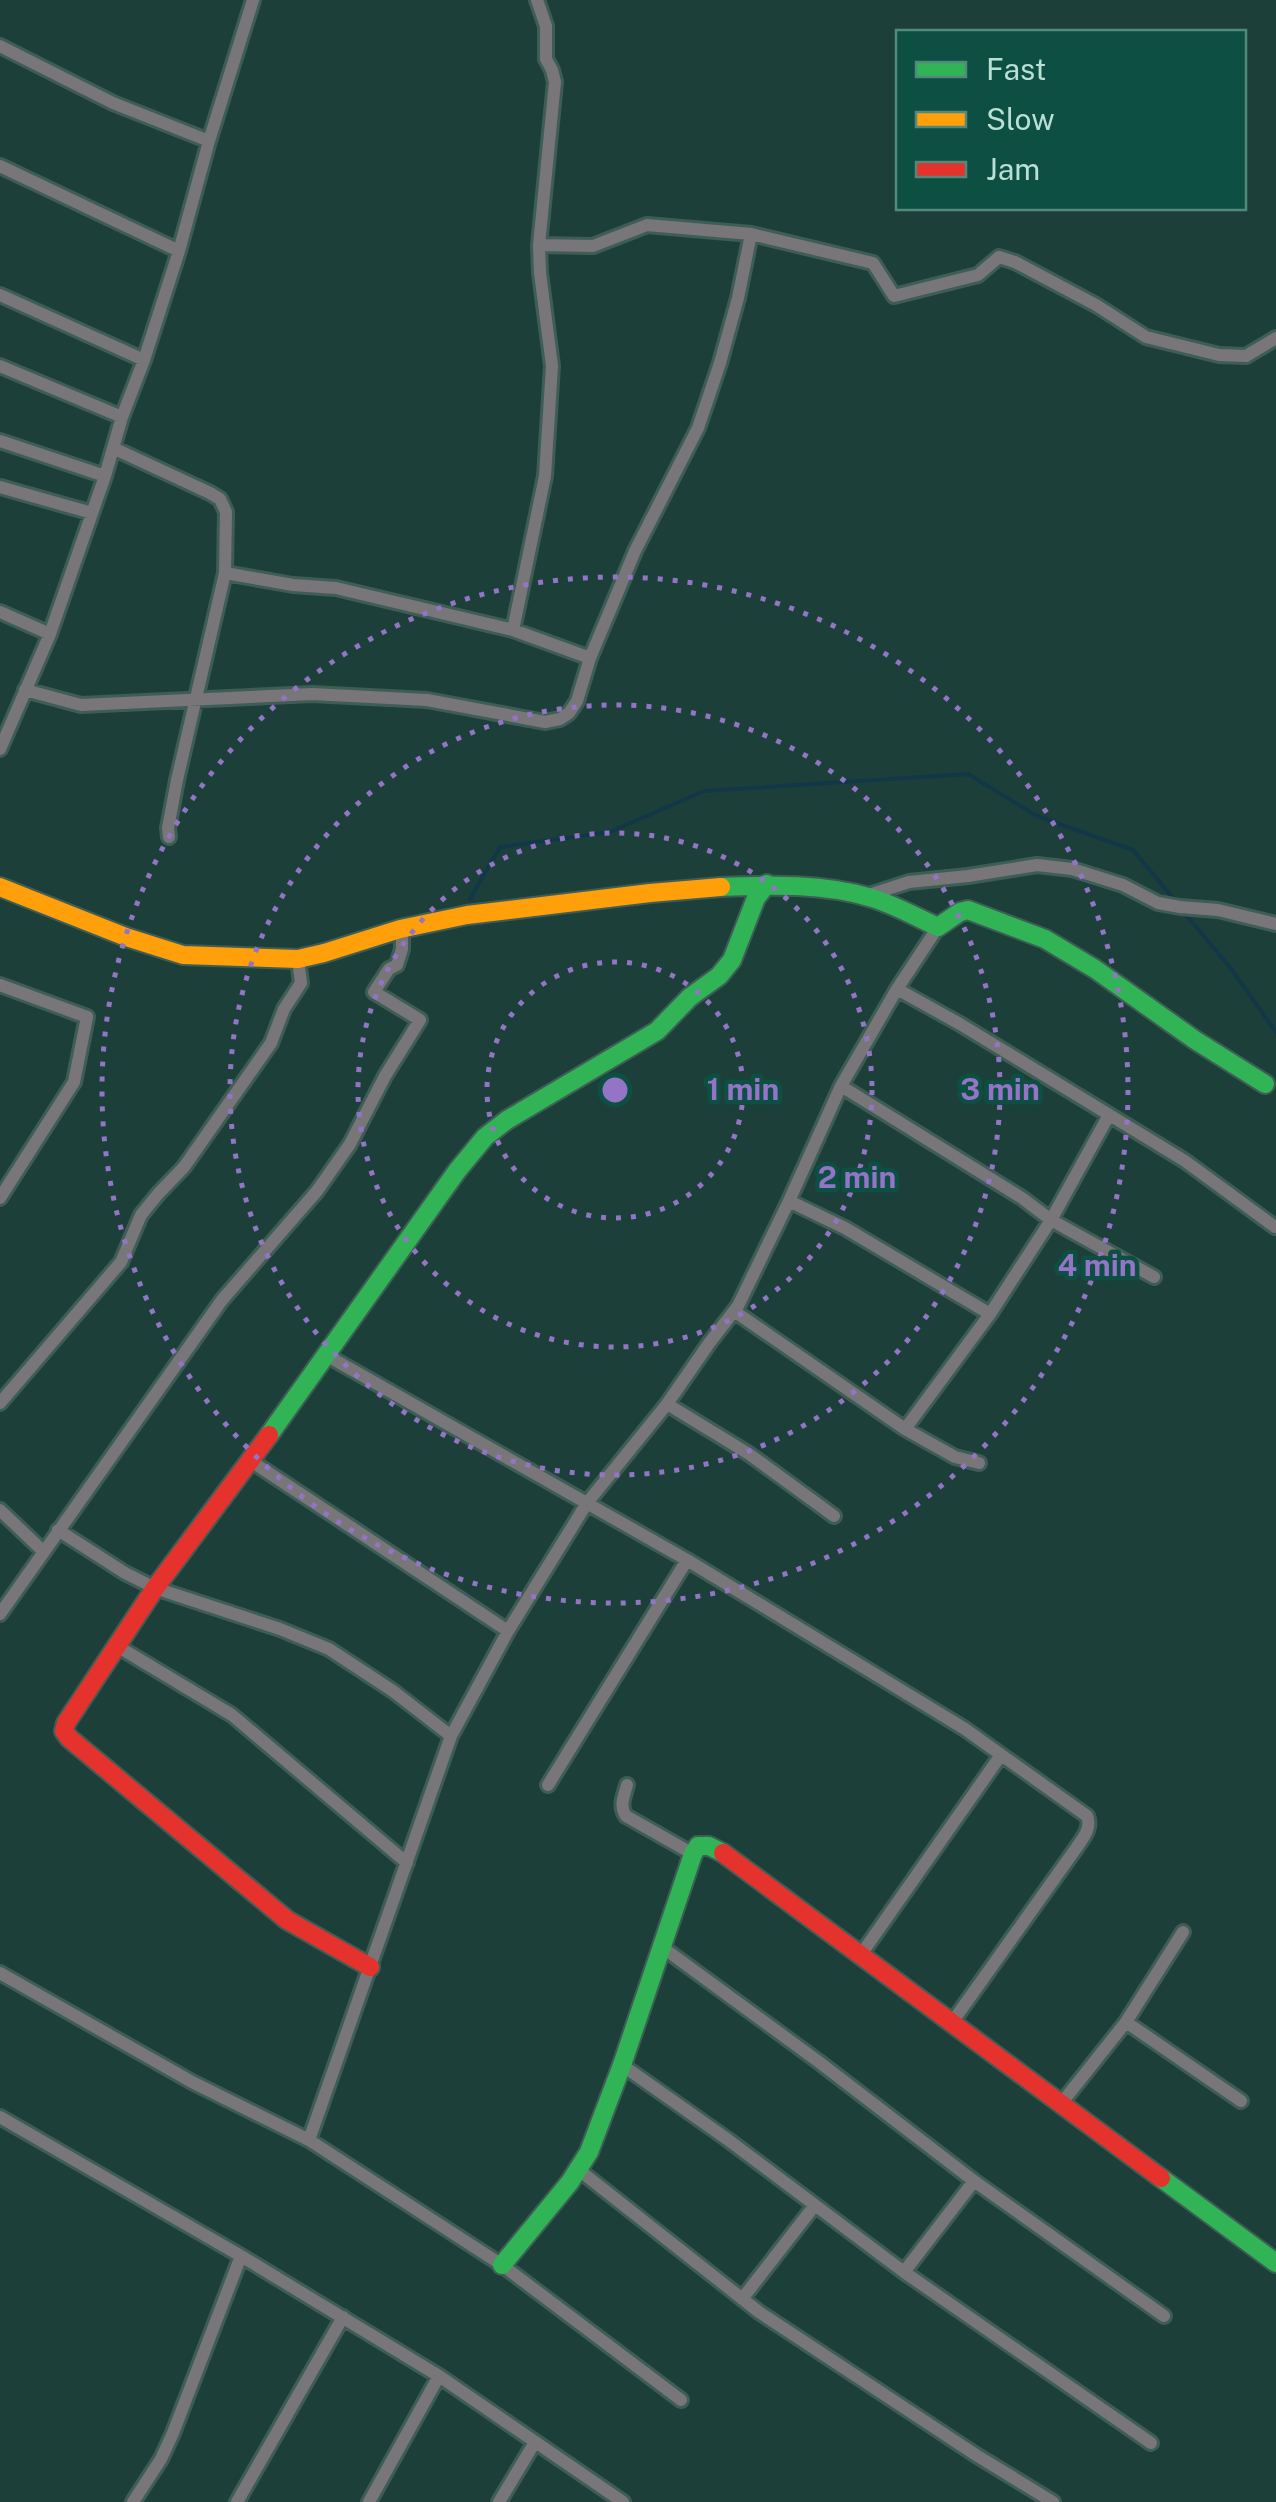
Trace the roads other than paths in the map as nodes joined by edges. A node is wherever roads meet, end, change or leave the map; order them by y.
1 (253, 0) edge
2 (537, 0) edge
3 (0, 46) edge
4 (209, 142) junction
5 (0, 166) edge
6 (751, 234) junction
7 (540, 245) junction
8 (179, 251) junction
9 (0, 295) edge
10 (1276, 338) edge
11 (144, 360) junction
12 (0, 366) edge
13 (122, 417) junction
14 (0, 440) edge
15 (113, 448) junction
16 (105, 476) junction
17 (0, 486) edge
18 (92, 513) junction
19 (225, 573) junction
20 (0, 612) edge
21 (512, 630) junction
22 (50, 634) junction
23 (590, 658) junction
24 (25, 690) junction
25 (196, 699) junction
26 (0, 749) edge
27 (169, 838) dead end
28 (766, 884) junction
29 (0, 886) edge
30 (865, 896) junction
31 (1276, 924) edge
32 (938, 927) junction
33 (402, 928) junction
34 (298, 960) junction
35 (0, 986) edge
36 (897, 989) junction
37 (1266, 1084) dead end
38 (841, 1086) junction
39 (1108, 1115) junction
40 (0, 1198) edge
41 (789, 1201) junction
42 (1051, 1220) junction
43 (1276, 1227) edge
44 (1154, 1277) dead end
45 (734, 1312) junction
46 (990, 1314) junction
47 (326, 1355) junction
48 (0, 1403) edge
49 (667, 1404) junction
50 (904, 1430) junction
51 (251, 1461) junction
52 (979, 1463) dead end
53 (587, 1502) junction
54 (0, 1510) edge
55 (834, 1516) dead end
56 (58, 1530) junction
57 (43, 1552) junction
58 (687, 1560) junction
59 (155, 1588) junction
60 (0, 1614) edge
61 (508, 1631) junction
62 (117, 1646) junction
63 (452, 1736) junction
64 (1002, 1755) junction
65 (627, 1785) dead end
66 (548, 1786) dead end
67 (692, 1854) junction
68 (407, 1863) junction
69 (1182, 1932) dead end
70 (662, 1947) junction
71 (862, 1953) junction
72 (370, 1967) junction
73 (0, 1973) edge
74 (953, 2021) junction
75 (1126, 2022) junction
76 (622, 2065) junction
77 (1241, 2101) dead end
78 (1060, 2105) junction
79 (0, 2117) edge
80 (309, 2140) junction
81 (579, 2170) junction
82 (974, 2181) junction
83 (815, 2205) junction
84 (241, 2256) junction
85 (1276, 2263) edge
86 (502, 2265) junction
87 (904, 2272) junction
88 (742, 2299) junction
89 (1164, 2316) dead end
90 (343, 2317) junction
91 (439, 2376) junction
92 (681, 2400) dead end
93 (535, 2442) junction
94 (1151, 2443) dead end
95 (133, 2502) edge
96 (237, 2502) edge
97 (369, 2502) edge
98 (499, 2502) edge
99 (623, 2502) edge
100 (1053, 2502) edge

1 - 4 street
2 - 7 street
3 - 4 street
4 - 8 street
5 - 8 street
6 - 7 street
6 - 10 street
6 - 23 street
7 - 21 street
8 - 11 street
9 - 11 street
11 - 13 street
12 - 13 street
13 - 15 street
14 - 16 street
15 - 16 street
15 - 19 street
16 - 18 street
17 - 18 street
18 - 22 street
19 - 21 street
19 - 25 street
20 - 22 street
21 - 23 street
22 - 24 street
23 - 25 street
24 - 25 street
24 - 26 street
25 - 27 street
28 - 30 street
28 - 33 street
28 - 47 street
29 - 34 street
30 - 31 street
30 - 32 street
32 - 36 street
32 - 37 street
33 - 34 street
33 - 56 street
34 - 48 street
35 - 40 street
36 - 38 street
36 - 39 street
38 - 41 street
38 - 42 street
39 - 42 street
39 - 43 street
41 - 45 street
41 - 46 street
42 - 44 street
42 - 46 street
45 - 49 street
45 - 50 street
46 - 50 street
47 - 51 street
47 - 53 street
49 - 53 street
49 - 55 street
50 - 52 street
51 - 59 street
51 - 61 street
53 - 58 street
53 - 61 street
54 - 57 street
56 - 57 street
56 - 59 street
57 - 60 street
58 - 64 street
58 - 66 street
59 - 62 street
59 - 63 street
61 - 63 street
62 - 68 street
62 - 72 street
63 - 68 street
64 - 71 street
64 - 74 street
65 - 67 street
67 - 70 street
67 - 71 street
68 - 72 street
69 - 75 street
70 - 76 street
70 - 82 street
71 - 74 street
72 - 80 street
73 - 80 street
74 - 78 street
75 - 77 street
75 - 78 street
76 - 81 street
76 - 83 street
78 - 85 street
79 - 84 street
80 - 86 street
81 - 86 street
81 - 88 street
82 - 87 street
82 - 89 street
83 - 87 street
83 - 88 street
84 - 90 street
84 - 95 street
86 - 92 street
87 - 94 street
88 - 100 street
90 - 91 street
90 - 96 street
91 - 93 street
91 - 97 street
93 - 98 street
93 - 99 street

